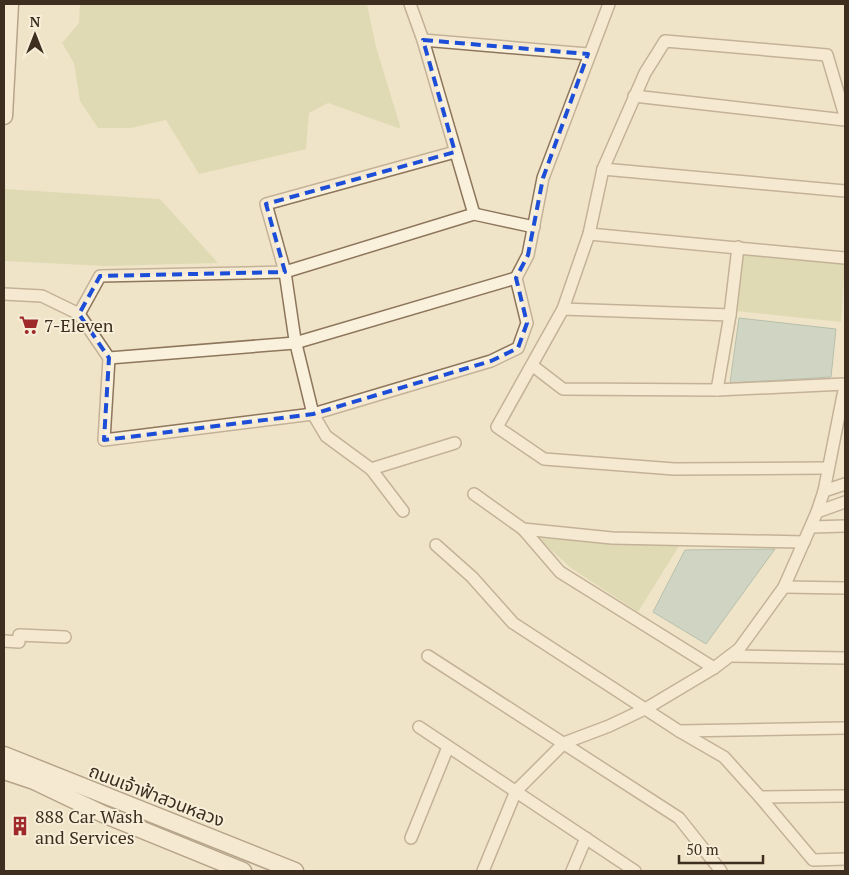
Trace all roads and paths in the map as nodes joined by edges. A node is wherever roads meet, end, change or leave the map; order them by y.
1 (10, 4) edge
2 (410, 4) edge
3 (608, 4) edge
4 (423, 40) junction
5 (588, 54) junction
6 (634, 96) junction
7 (845, 111) edge
8 (4, 116) edge
9 (845, 116) edge
10 (845, 120) edge
11 (455, 152) junction
12 (603, 169) junction
13 (845, 191) edge
14 (474, 214) junction
15 (534, 227) junction
16 (589, 234) junction
17 (738, 247) junction
18 (845, 258) edge
19 (285, 272) junction
20 (516, 278) junction
21 (4, 294) edge
22 (563, 309) junction
23 (79, 314) junction
24 (730, 316) junction
25 (295, 343) junction
26 (109, 358) junction
27 (533, 366) junction
28 (845, 385) edge
29 (717, 390) junction
30 (313, 414) junction
31 (456, 443) dead end
32 (828, 468) junction
33 (371, 469) junction
34 (845, 484) edge
35 (824, 491) junction
36 (474, 494) dead end
37 (845, 502) edge
38 (403, 511) dead end
39 (817, 512) junction
40 (845, 526) edge
41 (812, 527) junction
42 (522, 529) junction
43 (804, 542) junction
44 (436, 545) dead end
45 (784, 587) junction
46 (845, 588) edge
47 (65, 637) dead end
48 (4, 641) edge
49 (428, 656) dead end
50 (730, 656) junction
51 (845, 658) edge
52 (714, 668) junction
53 (647, 708) junction
54 (419, 728) dead end
55 (845, 728) edge
56 (680, 731) junction
57 (564, 743) junction
58 (448, 747) junction
59 (4, 755) edge
60 (4, 771) edge
61 (516, 791) junction
62 (760, 796) junction
63 (845, 796) edge
64 (411, 838) dead end
65 (586, 838) junction
66 (845, 859) edge
67 (243, 871) edge
68 (295, 871) edge
69 (483, 871) edge
70 (572, 871) edge
71 (635, 871) edge
72 (721, 871) edge

1 - 8 main road
2 - 4 street
3 - 5 street
4 - 5 street
4 - 11 street
5 - 15 street
6 - 7 street
6 - 10 street
6 - 12 street
7 - 9 street
11 - 14 street
11 - 19 street
12 - 13 street
12 - 16 street
14 - 15 street
14 - 19 street
15 - 20 street
16 - 17 street
16 - 22 street
17 - 18 street
17 - 24 street
19 - 23 street
19 - 25 street
20 - 25 street
20 - 30 street
21 - 23 street
22 - 24 street
22 - 27 street
23 - 26 street
24 - 29 street
25 - 26 street
25 - 30 street
26 - 30 street
27 - 29 street
27 - 32 street
28 - 29 street
28 - 32 street
30 - 33 street
31 - 33 street
32 - 35 street
33 - 38 street
34 - 35 street
35 - 39 street
36 - 42 street
37 - 39 street
39 - 41 street
40 - 41 street
41 - 43 street
42 - 43 street
42 - 52 street
43 - 45 street
44 - 53 street
45 - 46 street
45 - 50 street
47 - 48 street
49 - 57 street
50 - 51 street
50 - 52 street
52 - 53 street
53 - 56 street
53 - 57 street
54 - 58 street
55 - 56 street
56 - 62 street
57 - 61 street
57 - 72 street
58 - 61 street
58 - 64 street
59 - 68 main road, ถนนเจ้าฟ้าสวนหลวง
60 - 67 main road, ถนนเจ้าฟ้าสวนหลวง
61 - 65 street
61 - 69 street
62 - 63 street
62 - 66 street
65 - 70 street
65 - 71 street

